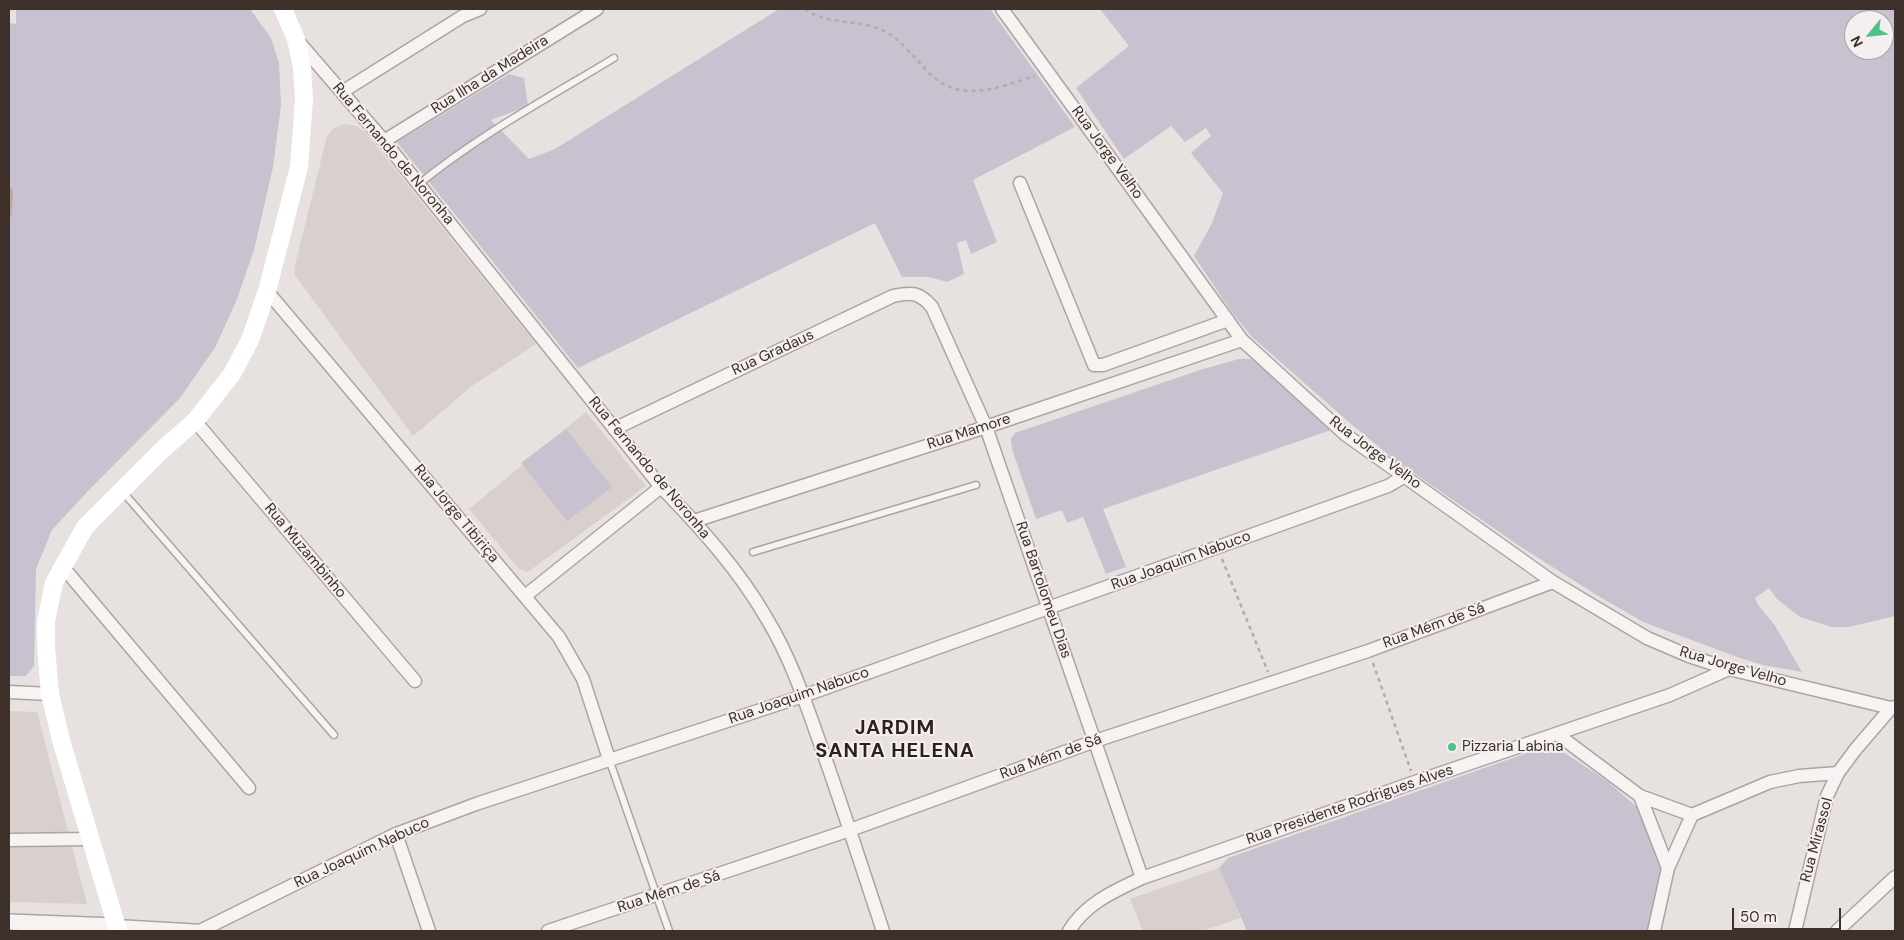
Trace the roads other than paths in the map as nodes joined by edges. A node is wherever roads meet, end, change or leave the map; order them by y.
1 (283, 9) edge
2 (480, 9) edge
3 (596, 9) edge
4 (1002, 9) edge
5 (467, 12) edge
6 (296, 39) junction
7 (614, 58) dead end
8 (342, 92) junction
9 (384, 142) junction
10 (1020, 183) dead end
11 (419, 184) junction
12 (267, 291) junction
13 (932, 307) joint
14 (1228, 320) junction
15 (1242, 340) junction
16 (195, 421) junction
17 (986, 427) junction
18 (614, 428) junction
19 (1405, 476) junction
20 (976, 485) dead end
21 (660, 487) junction
22 (122, 490) junction
23 (694, 521) junction
24 (753, 552) dead end
25 (63, 567) junction
26 (1553, 582) junction
27 (525, 596) junction
28 (1050, 609) junction
29 (1729, 669) junction
30 (415, 681) dead end
31 (9, 692) edge
32 (50, 694) junction
33 (803, 696) junction
34 (1893, 708) edge
35 (1556, 734) junction
36 (334, 735) dead end
37 (1095, 741) junction
38 (609, 759) junction
39 (1838, 773) junction
40 (249, 788) dead end
41 (1640, 796) junction
42 (1692, 815) junction
43 (850, 830) junction
44 (396, 834) junction
45 (91, 839) junction
46 (9, 840) edge
47 (1668, 868) junction
48 (1895, 877) edge
49 (1142, 878) junction
50 (658, 896) junction
51 (9, 922) edge
52 (117, 929) edge
53 (202, 931) edge
54 (430, 931) edge
55 (548, 931) edge
56 (669, 931) edge
57 (883, 931) edge
58 (1069, 931) edge
59 (1654, 931) edge
60 (1794, 931) edge
61 (1837, 931) edge

1 - 6 main road
2 - 5 street
3 - 9 street, Rua Ilha da Madeira
4 - 14 street, Rua Jorge Velho
5 - 8 street
6 - 8 street, Rua Fernando de Noronha
6 - 12 main road
7 - 11 lane
8 - 9 street, Rua Fernando de Noronha
9 - 11 street, Rua Fernando de Noronha
10 - 14 street
11 - 18 street, Rua Fernando de Noronha
12 - 16 main road
12 - 27 street, Rua Jorge Tibiriça
13 - 17 street, Rua Bartolomeu Dias
13 - 18 street, Rua Gradaus
14 - 15 street, Rua Jorge Velho
15 - 17 street, Rua Mamore
15 - 19 street, Rua Jorge Velho
16 - 22 main road
16 - 30 street, Rua Muzambinho
17 - 23 street, Rua Mamore
17 - 28 street, Rua Bartolomeu Dias
18 - 21 street, Rua Fernando de Noronha
19 - 26 street, Rua Jorge Velho
19 - 28 street, Rua Joaquim Nabuco
20 - 24 lane
21 - 23 street, Rua Fernando de Noronha
21 - 27 street
22 - 25 main road
22 - 36 lane
23 - 33 street, Rua Fernando de Noronha
25 - 32 main road
25 - 40 street
26 - 29 street, Rua Jorge Velho
26 - 37 street, Rua Mém de Sá
27 - 38 street, Rua Jorge Tibiriça
28 - 33 street, Rua Joaquim Nabuco
28 - 37 street, Rua Bartolomeu Dias
29 - 34 street, Rua Jorge Velho
29 - 35 street, Rua Presidente Rodrigues Alves
31 - 32 street
32 - 45 main road
33 - 38 street, Rua Joaquim Nabuco
33 - 43 street, Rua Fernando de Noronha
34 - 39 street, Rua Mirassol
35 - 41 street
35 - 49 street, Rua Presidente Rodrigues Alves
37 - 43 street, Rua Mém de Sá
37 - 49 street, Rua Bartolomeu Dias
38 - 44 street, Rua Joaquim Nabuco
38 - 50 lane
39 - 42 street
39 - 60 street, Rua Mirassol
41 - 42 street
41 - 47 street
42 - 47 street
43 - 50 street, Rua Mém de Sá
43 - 57 street, Rua Fernando de Noronha
44 - 53 street, Rua Joaquim Nabuco
44 - 54 street
45 - 46 street
45 - 52 main road
47 - 59 street
48 - 61 street
49 - 58 street, Rua Presidente Rodrigues Alves
50 - 55 street, Rua Mém de Sá
50 - 56 lane
51 - 52 street
52 - 53 street

